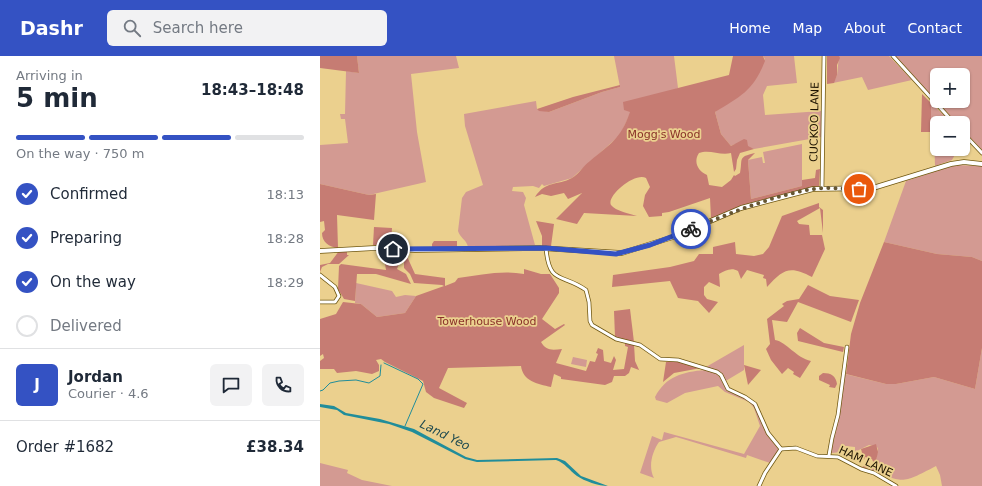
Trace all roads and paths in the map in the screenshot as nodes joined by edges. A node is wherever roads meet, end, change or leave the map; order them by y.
1 (824, 56) edge
2 (893, 56) edge
3 (948, 116) edge
4 (970, 140) edge
5 (982, 153) edge
6 (982, 164) edge
7 (822, 188) junction
8 (546, 248) junction
9 (320, 251) edge
10 (320, 275) edge
11 (320, 302) edge
12 (847, 347) dead end
13 (781, 449) junction
14 (829, 455) junction
15 (759, 486) edge
16 (896, 486) edge

1 - 7 street, CUCKOO LANE
2 - 3 street
4 - 5 street
6 - 7 main road
7 - 8 main road
8 - 9 main road
8 - 13 street
10 - 11 street
12 - 14 street
13 - 14 street, HAM LANE
13 - 15 street
14 - 16 street, HAM LANE

